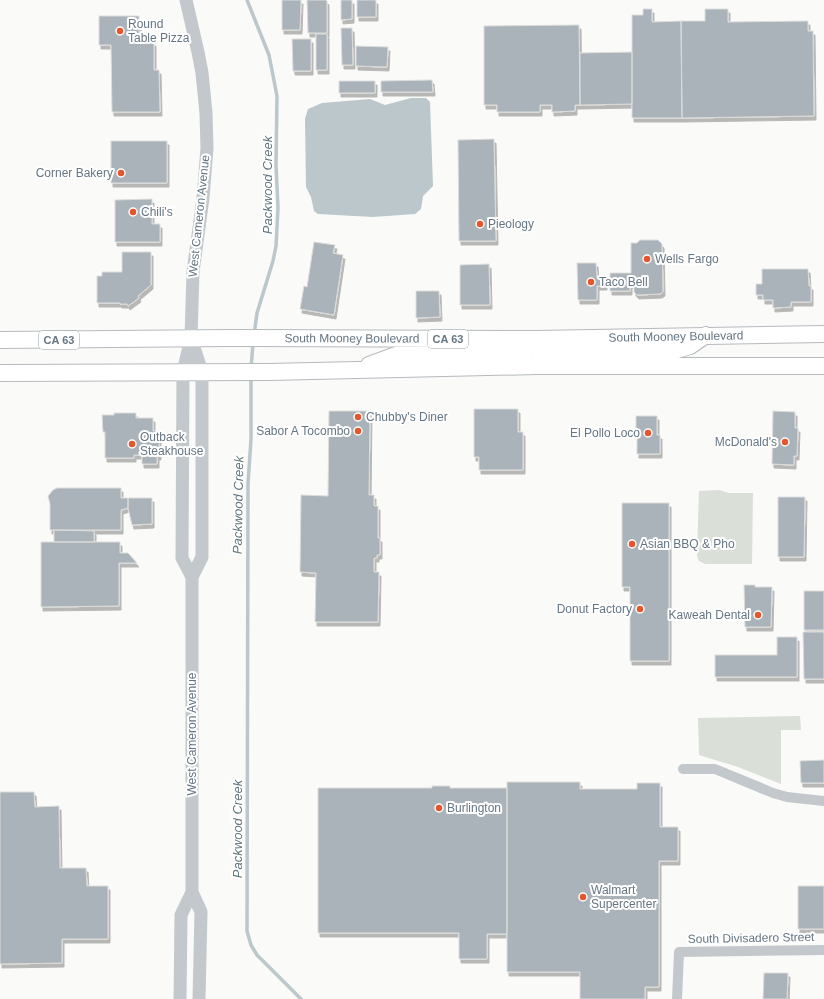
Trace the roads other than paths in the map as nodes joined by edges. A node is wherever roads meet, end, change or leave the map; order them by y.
1 (186, 0) edge
2 (824, 334) edge
3 (706, 335) junction
4 (191, 338) junction
5 (535, 339) junction
6 (0, 340) edge
7 (537, 366) junction
8 (824, 366) edge
9 (358, 370) junction
10 (183, 372) junction
11 (202, 372) junction
12 (0, 373) edge
13 (192, 577) junction
14 (683, 769) dead end
15 (824, 801) edge
16 (192, 892) junction
17 (824, 950) edge
18 (180, 999) edge
19 (199, 999) edge
20 (678, 999) edge

1 - 4 street, West Cameron Avenue
2 - 3 main road, South Mooney Boulevard / CA 63
3 - 5 main road, South Mooney Boulevard / CA 63
3 - 7 main road
4 - 5 main road, South Mooney Boulevard / CA 63
4 - 6 main road, South Mooney Boulevard / CA 63
4 - 10 street, West Cameron Avenue
4 - 11 street, West Cameron Avenue
5 - 9 main road
7 - 8 main road
7 - 9 main road
9 - 11 main road
10 - 11 main road
10 - 12 main road
10 - 13 street, West Cameron Avenue
11 - 13 street, West Cameron Avenue
13 - 16 street, West Cameron Avenue
14 - 15 street
16 - 18 street, West Cameron Avenue
16 - 19 street, West Cameron Avenue
17 - 20 street, South Divisadero Street

